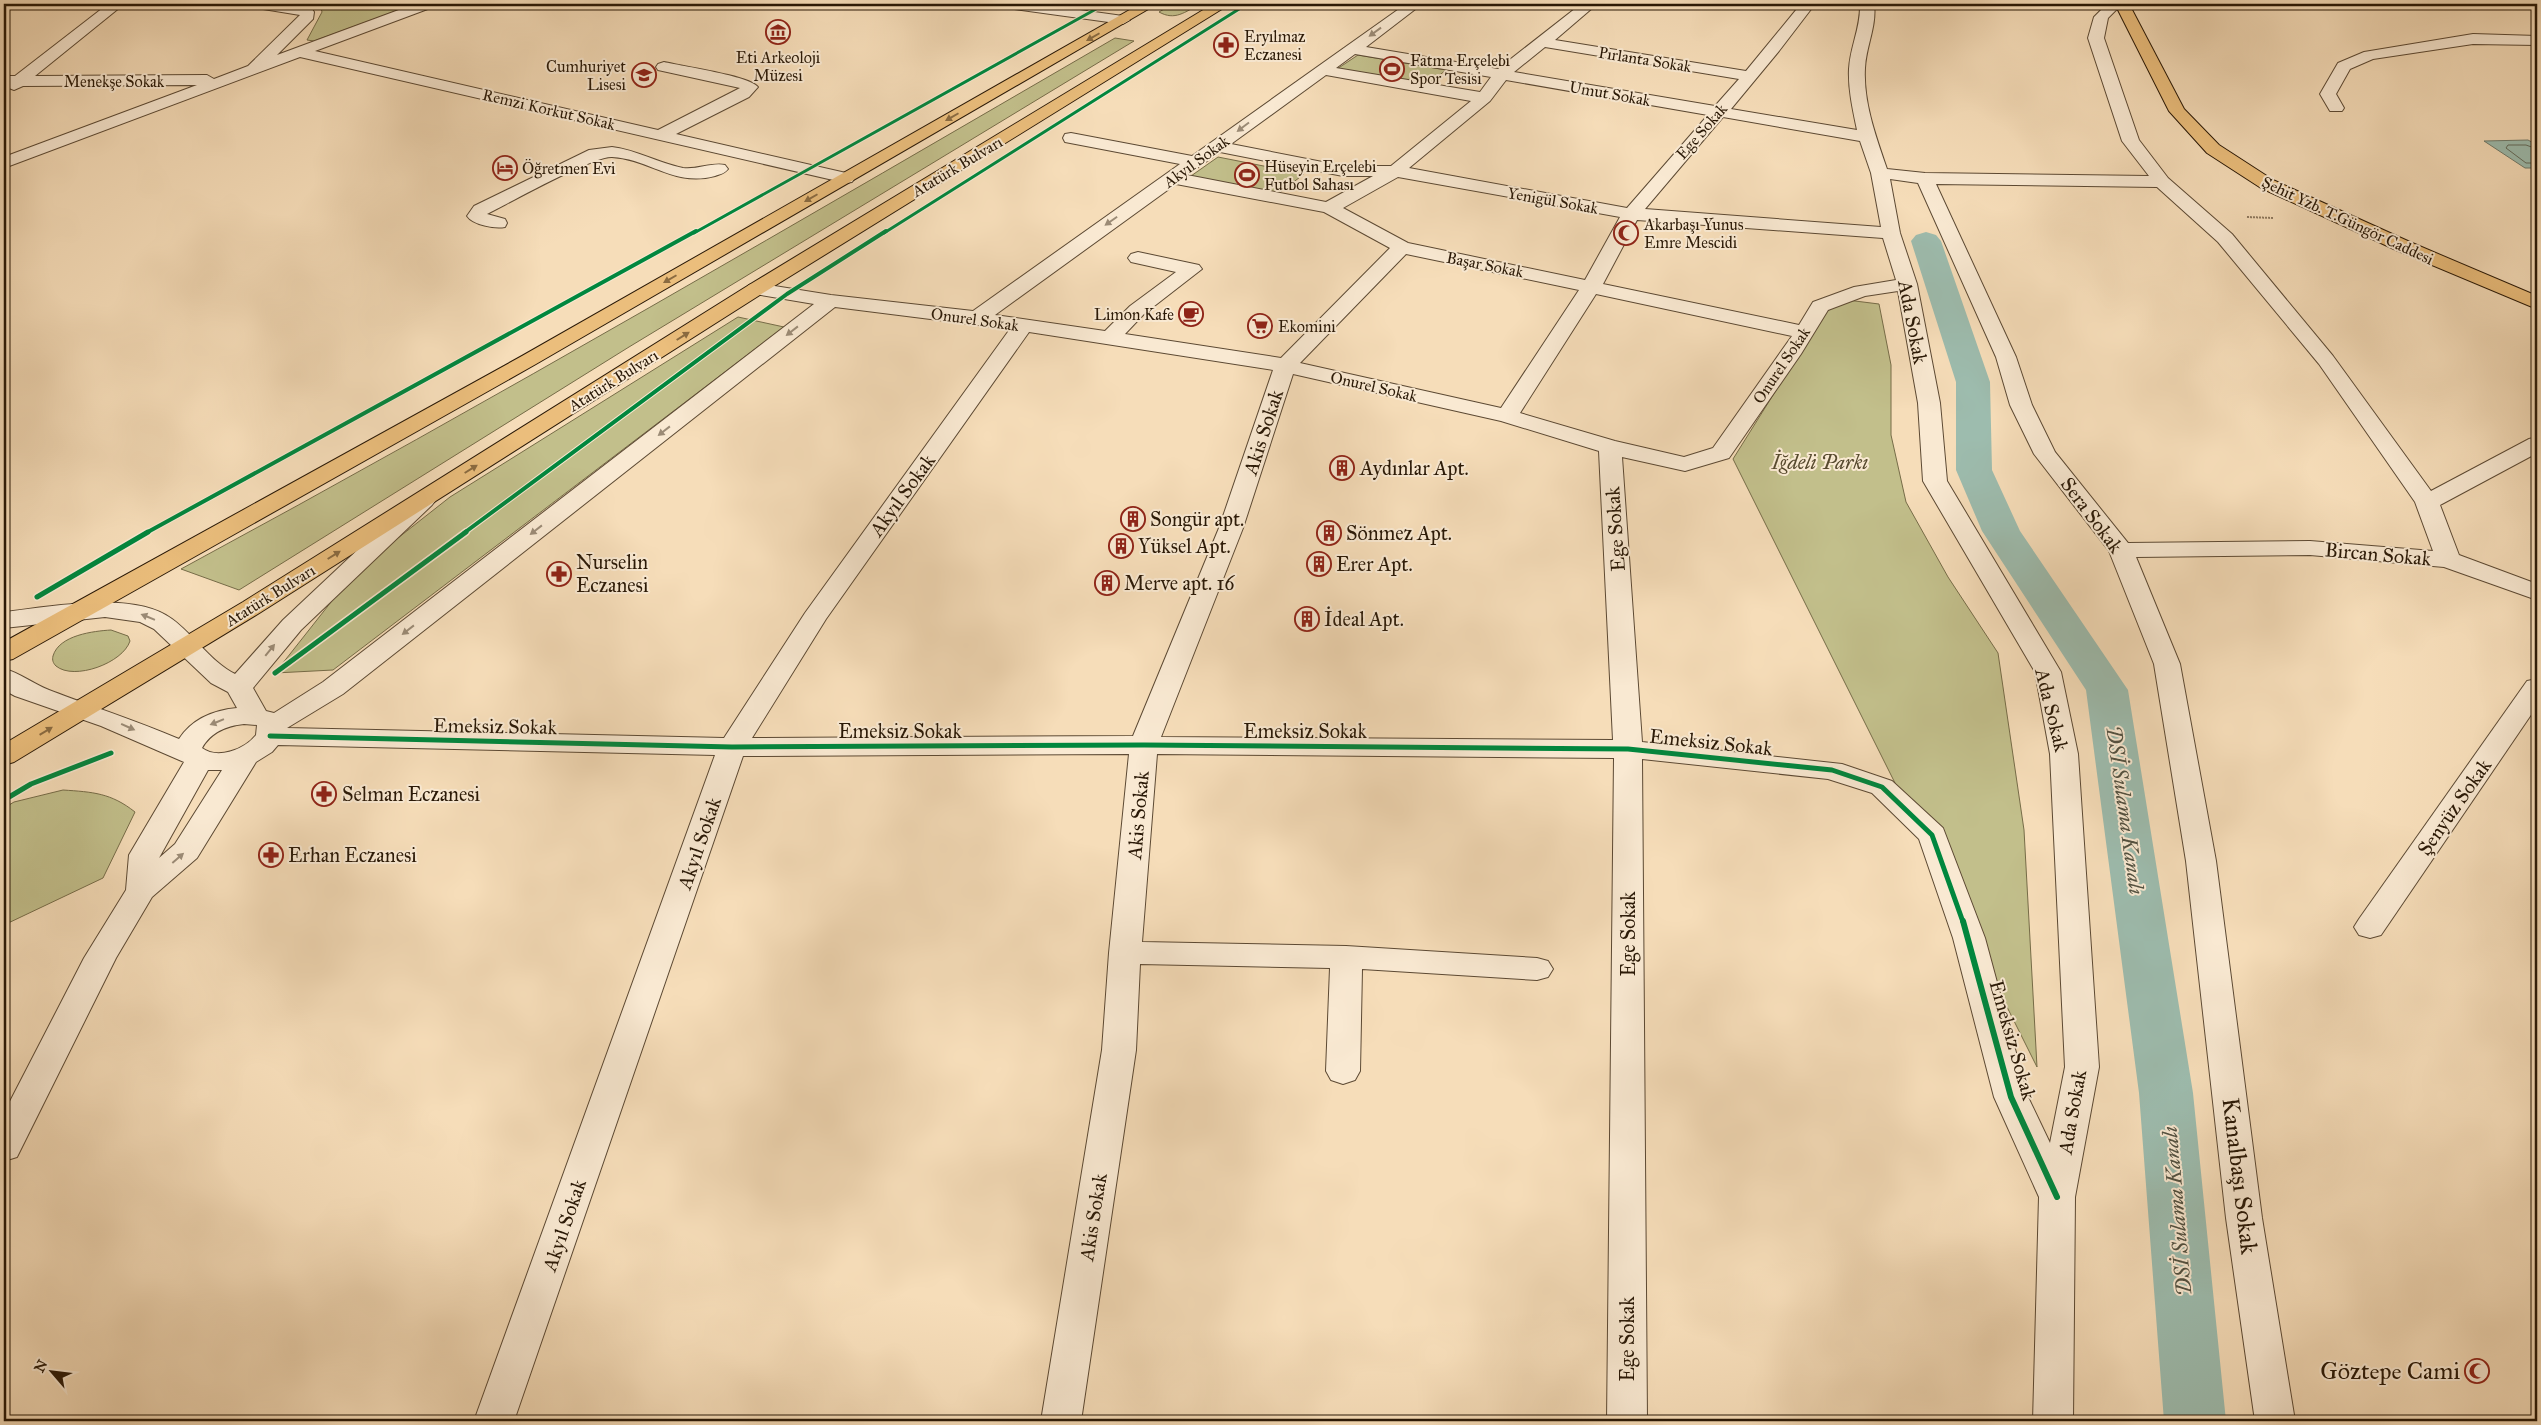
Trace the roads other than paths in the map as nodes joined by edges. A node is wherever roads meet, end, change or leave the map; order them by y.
1 (78, 4) edge
2 (116, 4) edge
3 (257, 4) edge
4 (428, 4) edge
5 (1007, 4) edge
6 (1150, 4) edge
7 (1223, 4) edge
8 (1415, 4) edge
9 (1569, 4) edge
10 (1808, 4) edge
11 (1867, 4) edge
12 (2115, 4) edge
13 (2122, 4) edge
14 (4, 5) edge
15 (1588, 5) edge
16 (1123, 20) junction
17 (2537, 41) edge
18 (1541, 42) junction
19 (1353, 48) junction
20 (299, 52) junction
21 (664, 67) dead end
22 (254, 69) junction
23 (1322, 70) junction
24 (1502, 74) junction
25 (1750, 76) junction
26 (225, 80) junction
27 (11, 81) edge
28 (4, 93) edge
29 (1484, 98) junction
30 (2336, 108) dead end
31 (1718, 112) junction
32 (660, 135) junction
33 (1867, 136) junction
34 (1071, 138) dead end
35 (697, 144) junction
36 (1217, 146) junction
37 (1195, 162) junction
38 (4, 163) edge
39 (654, 165) junction
40 (719, 169) dead end
41 (1396, 170) junction
42 (1880, 173) junction
43 (846, 178) junction
44 (1173, 178) junction
45 (1925, 178) junction
46 (2162, 182) junction
47 (1329, 208) junction
48 (1631, 214) junction
49 (498, 223) dead end
50 (1891, 234) junction
51 (1402, 247) junction
52 (1138, 258) dead end
53 (1907, 284) junction
54 (1592, 285) junction
55 (756, 289) junction
56 (831, 301) junction
57 (2537, 303) edge
58 (977, 318) junction
59 (1023, 326) junction
60 (1804, 332) junction
61 (1109, 339) junction
62 (1286, 366) junction
63 (1507, 416) junction
64 (2537, 444) edge
65 (1610, 447) junction
66 (428, 496) junction
67 (2427, 502) junction
68 (2121, 550) junction
69 (2448, 560) junction
70 (2537, 592) edge
71 (75, 611) junction
72 (4, 620) edge
73 (185, 646) junction
74 (4, 653) edge
75 (4, 677) edge
76 (2537, 687) edge
77 (239, 688) junction
78 (83, 709) junction
79 (265, 726) junction
80 (1144, 745) junction
81 (732, 747) junction
82 (1628, 749) junction
83 (4, 756) edge
84 (245, 756) junction
85 (196, 758) junction
86 (141, 890) junction
87 (2370, 927) dead end
88 (2209, 930) joint
89 (1125, 953) junction
90 (1346, 958) junction
91 (1537, 969) dead end
92 (1343, 1071) dead end
93 (4, 1148) edge
94 (2058, 1197) junction
95 (494, 1421) edge
96 (1061, 1421) edge
97 (1627, 1421) edge
98 (2053, 1421) edge
99 (2274, 1421) edge

1 - 14 street
2 - 27 street
3 - 22 street
4 - 20 street
5 - 16 street
6 - 16 main road
7 - 55 main road, Atatürk Bulvarı
8 -> 19 street, Akyıl Sokak
9 - 15 street
10 - 25 street, Ege Sokak
11 - 33 street, Ada Sokak
12 - 46 street, Bircan Sokak
13 - 57 main road, Şehit Yzb. T.Güngör Caddesi
15 - 18 street
16 -> 43 main road
17 - 30 street
18 - 24 street
18 - 25 street, Pırlanta Sokak
19 - 23 street, Akyıl Sokak
19 - 24 street, Umut Sokak
20 - 22 street
20 - 32 street, Remzi Korkut Sokak
21 - 32 street
22 - 26 street
23 - 29 street
23 -> 36 street, Akyıl Sokak
24 - 29 street
24 - 31 street, Umut Sokak
25 - 31 street, Ege Sokak
26 - 27 street, Menekşe Sokak
26 - 38 street
27 - 28 street
29 - 41 street
31 - 33 street, Umut Sokak
31 - 48 street, Ege Sokak
32 - 35 street, Remzi Korkut Sokak
33 - 42 street, Ada Sokak
34 - 37 street
35 - 39 street
35 - 43 street, Remzi Korkut Sokak
36 - 37 street, Akyıl Sokak
36 - 41 street, Yenigül Sokak
37 - 44 street, Akyıl Sokak
39 - 40 street
39 - 49 street
41 - 47 street
41 - 48 street, Yenigül Sokak
42 - 45 street
42 - 50 street, Ada Sokak
43 -> 71 main road
44 - 47 street, Başar Sokak
44 -> 58 street, Akyıl Sokak
45 - 46 street
45 - 68 street, Sera Sokak
46 - 67 street, Bircan Sokak
47 - 51 street, Başar Sokak
48 - 50 street, Yenigül Sokak
48 - 54 street, Ege Sokak
50 - 53 street, Ada Sokak
51 - 54 street, Başar Sokak
51 - 62 street, Akis Sokak
52 - 61 street
53 - 60 street, Onurel Sokak
53 - 94 street, Ada Sokak
54 - 60 street, Başar Sokak
54 - 63 street, Ege Sokak
55 - 56 street, Onurel Sokak
66 -> 55 main road, Atatürk Bulvarı
56 - 58 street, Onurel Sokak
56 -> 79 street
58 - 59 street, Onurel Sokak
59 - 61 street, Onurel Sokak
59 - 81 street, Akyıl Sokak
60 - 65 street, Onurel Sokak
61 - 62 street, Onurel Sokak
62 - 63 street, Onurel Sokak
62 - 80 street, Akis Sokak
63 - 65 street, Onurel Sokak
64 - 67 street
65 - 82 street, Ege Sokak
73 -> 66 main road, Atatürk Bulvarı
77 -> 66 street
67 - 69 street, Bircan Sokak
68 - 69 street, Bircan Sokak
68 - 88 street, Sera Sokak
69 - 70 street
71 - 72 street
73 -> 71 street
71 - 74 main road
73 - 77 street
73 - 78 main road, Atatürk Bulvarı
75 - 78 street
76 - 87 street, Şenyüz Sokak
77 - 79 street
83 -> 78 main road, Atatürk Bulvarı
78 -> 85 street
79 - 81 street, Emeksiz Sokak
79 - 84 street
79 -> 85 street, Emeksiz Sokak
80 - 81 street, Emeksiz Sokak
80 - 82 street, Emeksiz Sokak
80 - 89 street, Akis Sokak
81 - 95 street, Akyıl Sokak
82 - 94 street, Emeksiz Sokak
82 - 97 street, Ege Sokak
84 - 85 street
86 -> 84 street
85 - 86 street
86 - 93 street
88 - 99 street, Kanalbaşı Sokak
89 - 90 street
89 - 96 street, Akis Sokak
90 - 91 street
90 - 92 street
94 - 98 street, Ada Sokak

